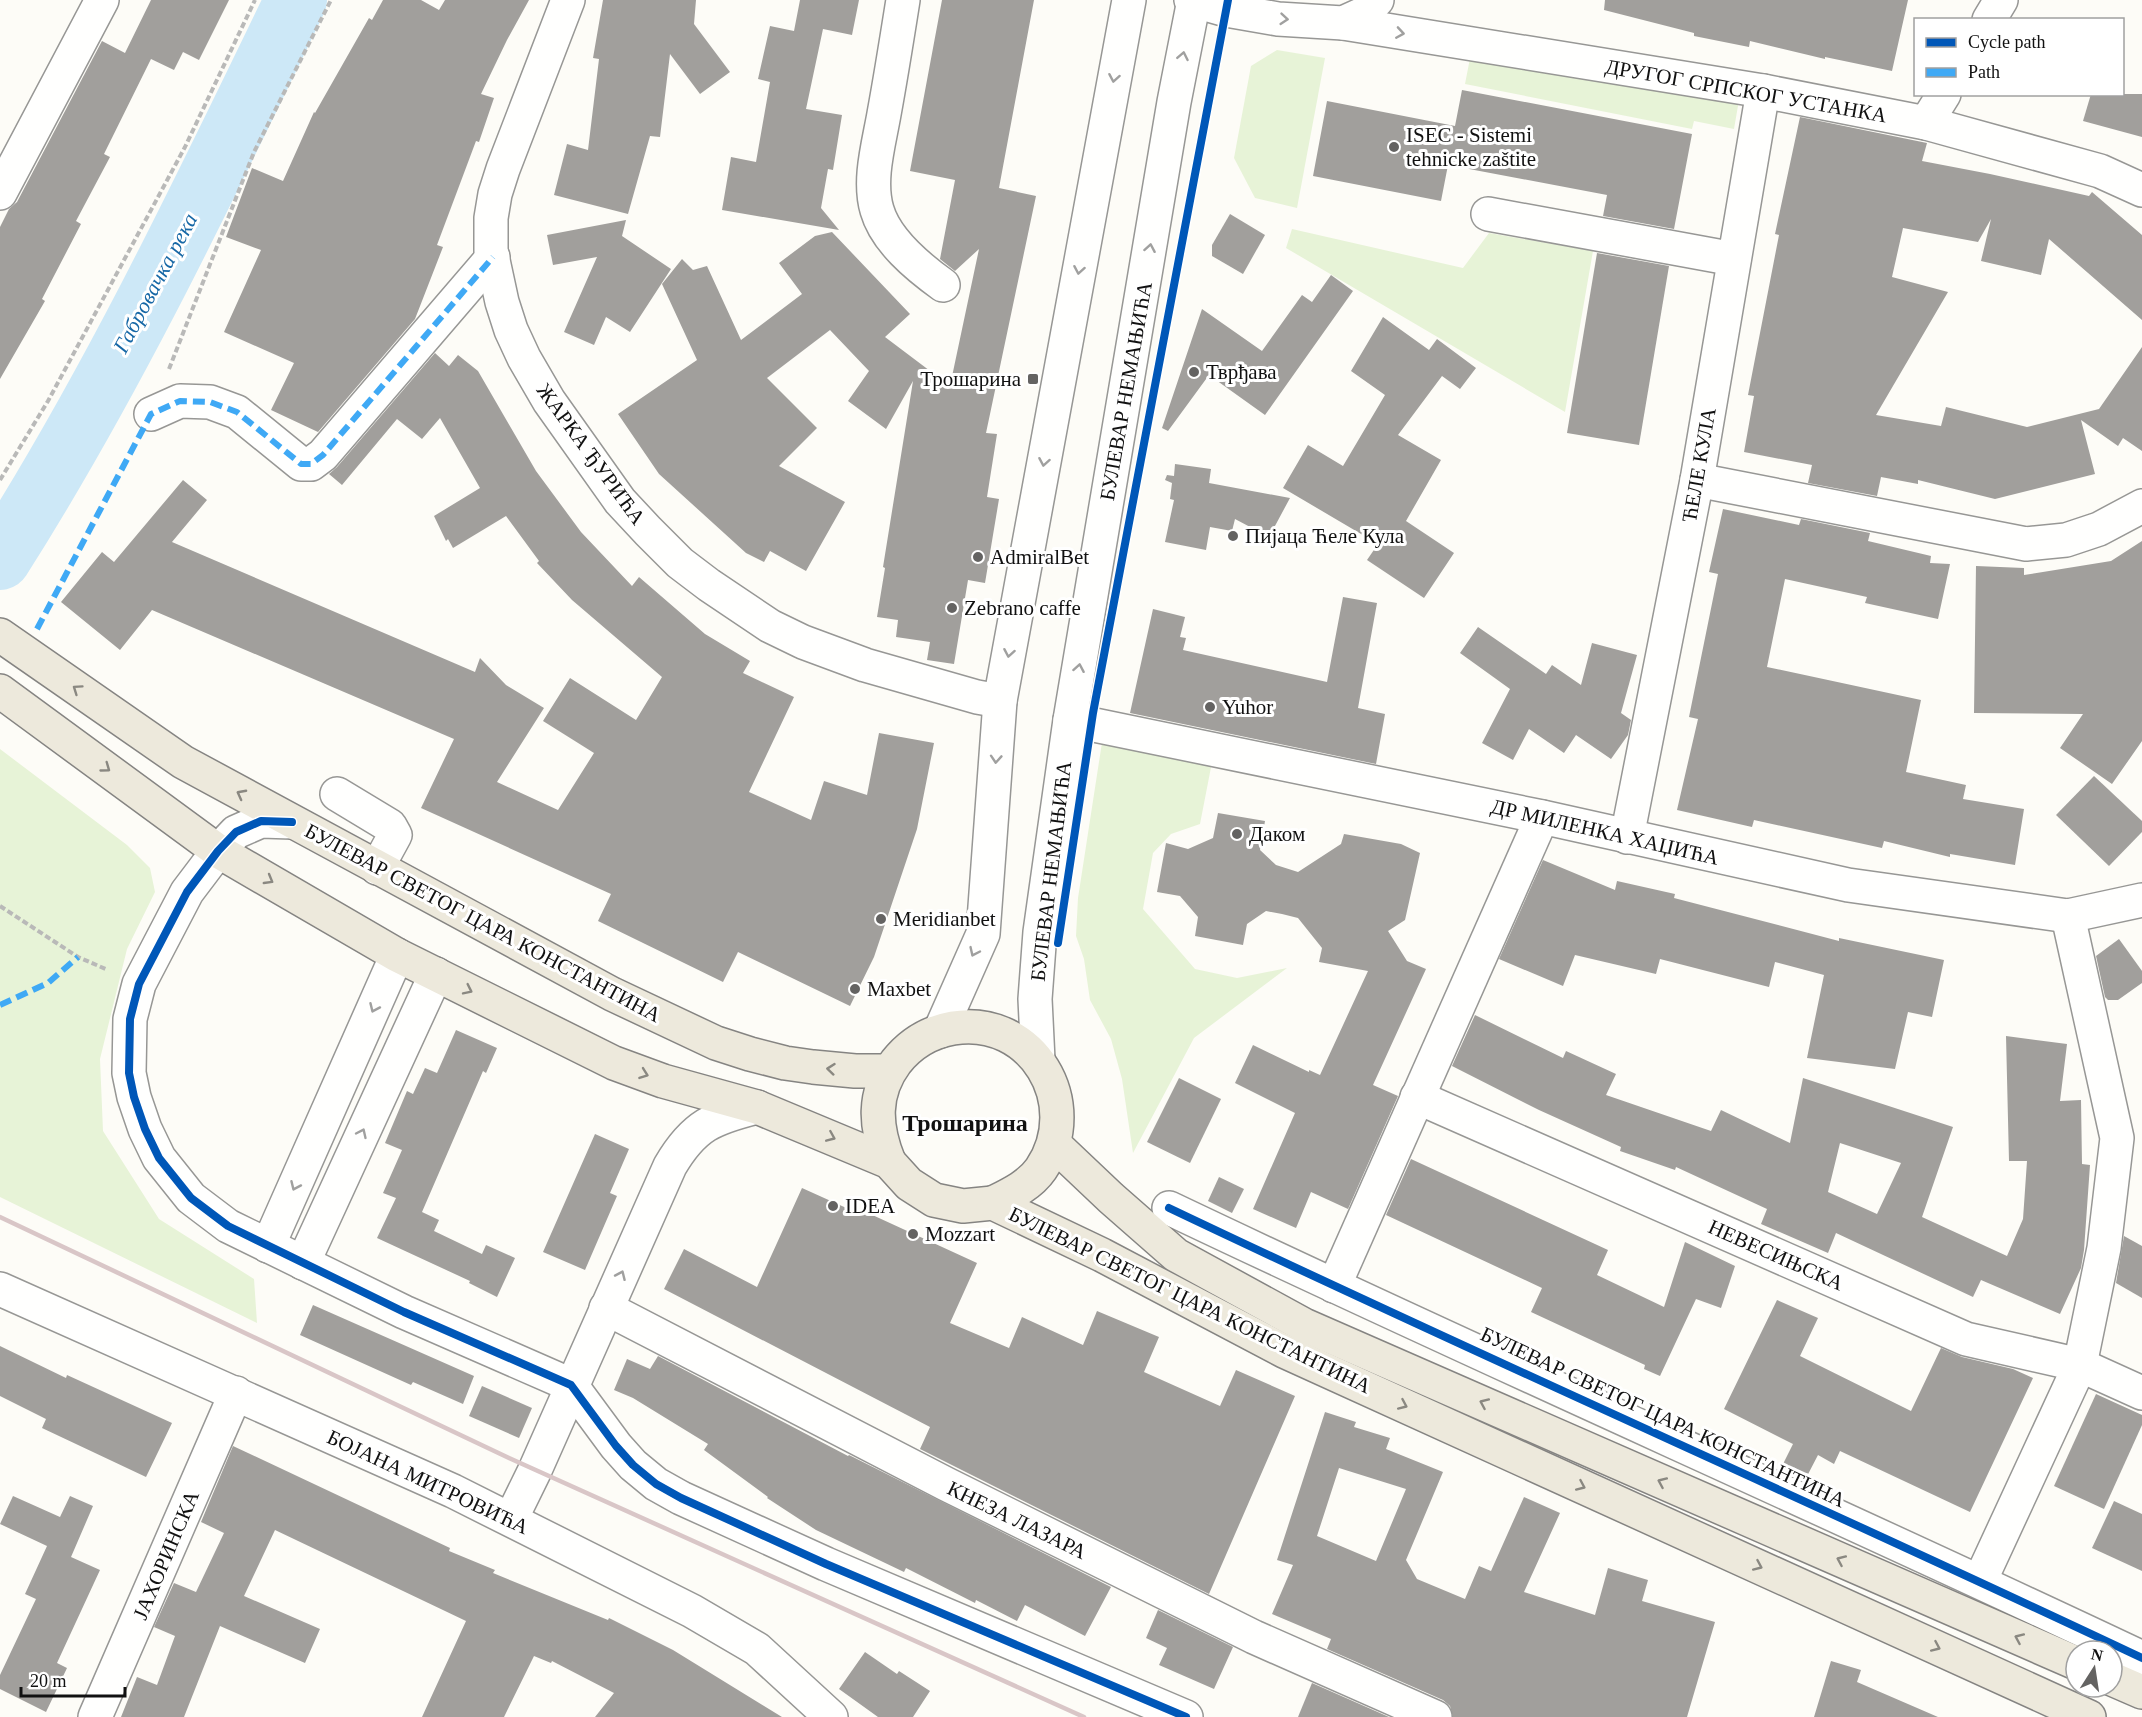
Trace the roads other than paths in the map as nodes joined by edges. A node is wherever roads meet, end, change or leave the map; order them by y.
1 (102, 0) edge
2 (568, 0) edge
3 (903, 0) edge
4 (1129, 0) edge
5 (1193, 0) edge
6 (1377, 0) edge
7 (2001, 0) edge
8 (1990, 18) edge
9 (1342, 23) junction
10 (1762, 91) junction
11 (1943, 96) edge
12 (1926, 123) junction
13 (1, 189) edge
14 (2142, 190) edge
15 (1488, 214) dead end
16 (493, 256) junction
17 (1734, 259) junction
18 (943, 285) dead end
19 (150, 414) road end
20 (1697, 480) junction
21 (2142, 506) edge
22 (7, 640) edge
23 (0, 690) edge
24 (1000, 701) junction
25 (1070, 720) junction
26 (337, 794) dead end
27 (1542, 817) junction
28 (292, 822) junction
29 (1627, 837) junction
30 (218, 851) junction
31 (376, 868) junction
32 (2142, 900) edge
33 (2068, 916) junction
34 (397, 954) junction
35 (436, 974) junction
36 (939, 1030) junction
37 (1038, 1060) junction
38 (890, 1071) junction
39 (1417, 1097) junction
40 (757, 1107) junction
41 (1053, 1144) junction
42 (889, 1162) junction
43 (993, 1203) junction
44 (1169, 1208) dead end
45 (268, 1246) junction
46 (303, 1263) junction
47 (1334, 1286) junction
48 (0, 1289) edge
49 (606, 1308) junction
50 (2079, 1365) junction
51 (571, 1385) junction
52 (236, 1393) junction
53 (2142, 1394) edge
54 (511, 1519) junction
55 (1980, 1581) junction
56 (2064, 1658) edge
57 (2142, 1658) edge
58 (2124, 1684) edge
59 (2142, 1692) edge
60 (95, 1717) edge
61 (831, 1717) edge
62 (1186, 1717) edge
63 (1435, 1717) edge
64 (2090, 1717) edge

1 - 13 street
2 - 16 street, ЖАРКА ЂУРИЋА
3 - 18 street
4 -> 24 street
5 -> 9 street, ДРУГОГ СРПСКОГ УСТАНКА
25 -> 5 street, БУЛЕВАР НЕМАЊИЋА
6 - 9 street
7 - 8 street
9 -> 10 street, ДРУГОГ СРПСКОГ УСТАНКА
10 - 12 street, ДРУГОГ СРПСКОГ УСТАНКА
10 - 17 street, ЋЕЛЕ КУЛА
11 - 12 street
12 - 14 street, ДРУГОГ СРПСКОГ УСТАНКА
15 - 17 street
16 - 19 street
16 - 24 street, ЖАРКА ЂУРИЋА
17 - 20 street, ЋЕЛЕ КУЛА
20 - 21 street
20 - 29 street, ЋЕЛЕ КУЛА
28 -> 22 main road, БУЛЕВАР СВЕТОГ ЦАРА КОНСТАНТИНА
23 -> 30 main road, БУЛЕВАР СВЕТОГ ЦАРА КОНСТАНТИНА
24 -> 36 street
25 - 27 street, ДР МИЛЕНКА ХАЏИЋА
25 - 37 street, БУЛЕВАР НЕМАЊИЋА
26 - 31 street
27 - 29 street, ДР МИЛЕНКА ХАЏИЋА
27 - 39 street
28 - 30 street
28 - 31 main road, БУЛЕВАР СВЕТОГ ЦАРА КОНСТАНТИНА
29 - 33 street, ДР МИЛЕНКА ХАЏИЋА
30 -> 34 main road, БУЛЕВАР СВЕТОГ ЦАРА КОНСТАНТИНА
30 - 45 street
38 -> 31 main road, БУЛЕВАР СВЕТОГ ЦАРА КОНСТАНТИНА
32 - 33 street, ДР МИЛЕНКА ХАЏИЋА
33 - 50 street
34 - 35 main road, БУЛЕВАР СВЕТОГ ЦАРА КОНСТАНТИНА
34 -> 45 street
35 -> 40 main road, БУЛЕВАР СВЕТОГ ЦАРА КОНСТАНТИНА
46 -> 35 street
36 - 37 main road
36 - 38 main road
37 - 41 main road
38 - 42 main road
39 - 47 street
39 - 50 street, НЕВЕСИЊСКА
40 -> 42 main road, БУЛЕВАР СВЕТОГ ЦАРА КОНСТАНТИНА
49 -> 40 street
41 - 43 main road
56 -> 41 main road, БУЛЕВАР СВЕТОГ ЦАРА КОНСТАНТИНА
42 - 43 main road, БУЛЕВАР СВЕТОГ ЦАРА КОНСТАНТИНА
43 -> 64 main road, БУЛЕВАР СВЕТОГ ЦАРА КОНСТАНТИНА
44 - 47 street, БУЛЕВАР СВЕТОГ ЦАРА КОНСТАНТИНА
45 - 46 street
46 - 51 street
47 - 55 street, БУЛЕВАР СВЕТОГ ЦАРА КОНСТАНТИНА
48 - 52 street, БОЈАНА МИТРОВИЋА
49 - 51 street
49 - 63 street, КНЕЗА ЛАЗАРА
50 - 53 street, НЕВЕСИЊСКА
50 - 55 street
51 - 54 street
51 - 62 street
52 - 54 street, БОЈАНА МИТРОВИЋА
52 - 60 street, ЈАХОРИНСКА
54 - 61 street, БОЈАНА МИТРОВИЋА
55 - 57 street, БУЛЕВАР СВЕТОГ ЦАРА КОНСТАНТИНА
58 - 59 main road

